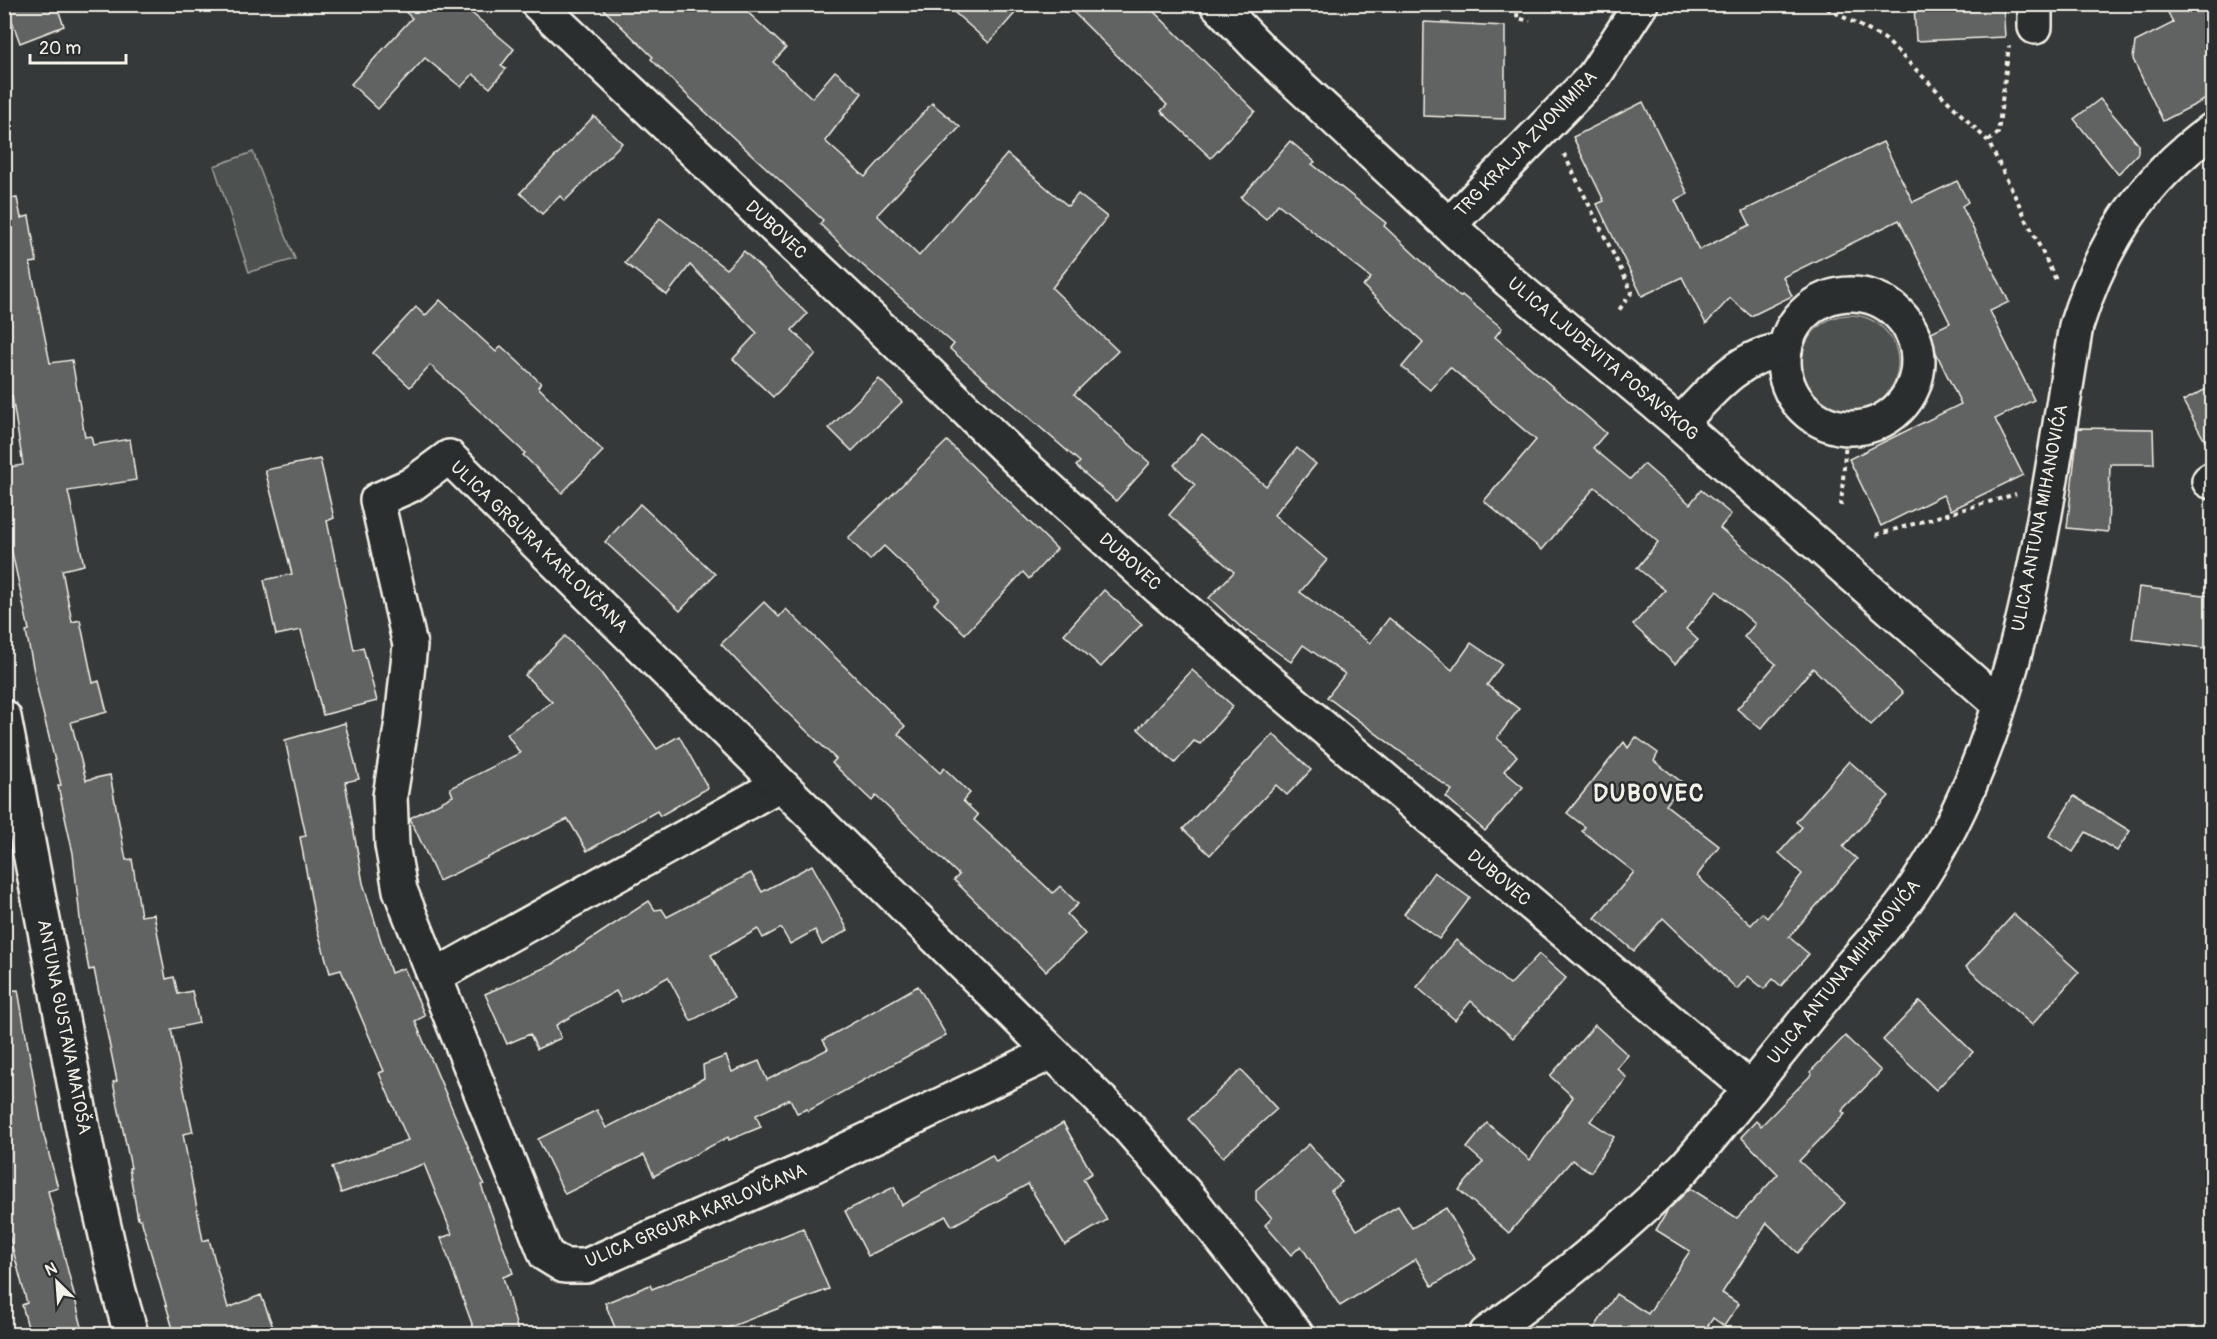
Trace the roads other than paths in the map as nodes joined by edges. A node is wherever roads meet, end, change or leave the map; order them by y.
1 (538, 4) edge
2 (1217, 4) edge
3 (1641, 4) edge
4 (2212, 130) edge
5 (1450, 224) junction
6 (1785, 350) junction
7 (1680, 424) junction
8 (1998, 703) junction
9 (4, 717) edge
10 (780, 784) junction
11 (437, 975) junction
12 (1052, 1052) junction
13 (1750, 1089) junction
14 (132, 1335) edge
15 (1296, 1335) edge
16 (1486, 1335) edge

1 - 13 street, DUBOVEC
2 - 5 street, ULICA LJUDEVITA POSAVSKOG
3 - 5 street, TRG KRALJA ZVONIMIRA
4 - 8 street, ULICA ANTUNA MIHANOVIĆA
5 - 7 street, ULICA LJUDEVITA POSAVSKOG
6 - 6 street
6 - 7 street
7 - 8 street, ULICA LJUDEVITA POSAVSKOG
8 - 13 street, ULICA ANTUNA MIHANOVIĆA
9 - 14 street, ANTUNA GUSTAVA MATOŠA
10 - 11 street
10 - 11 street, ULICA GRGURA KARLOVČANA
10 - 12 street, ULICA GRGURA KARLOVČANA
11 - 12 street, ULICA GRGURA KARLOVČANA
12 - 15 street, ULICA GRGURA KARLOVČANA
13 - 16 street, ULICA ANTUNA MIHANOVIĆA

